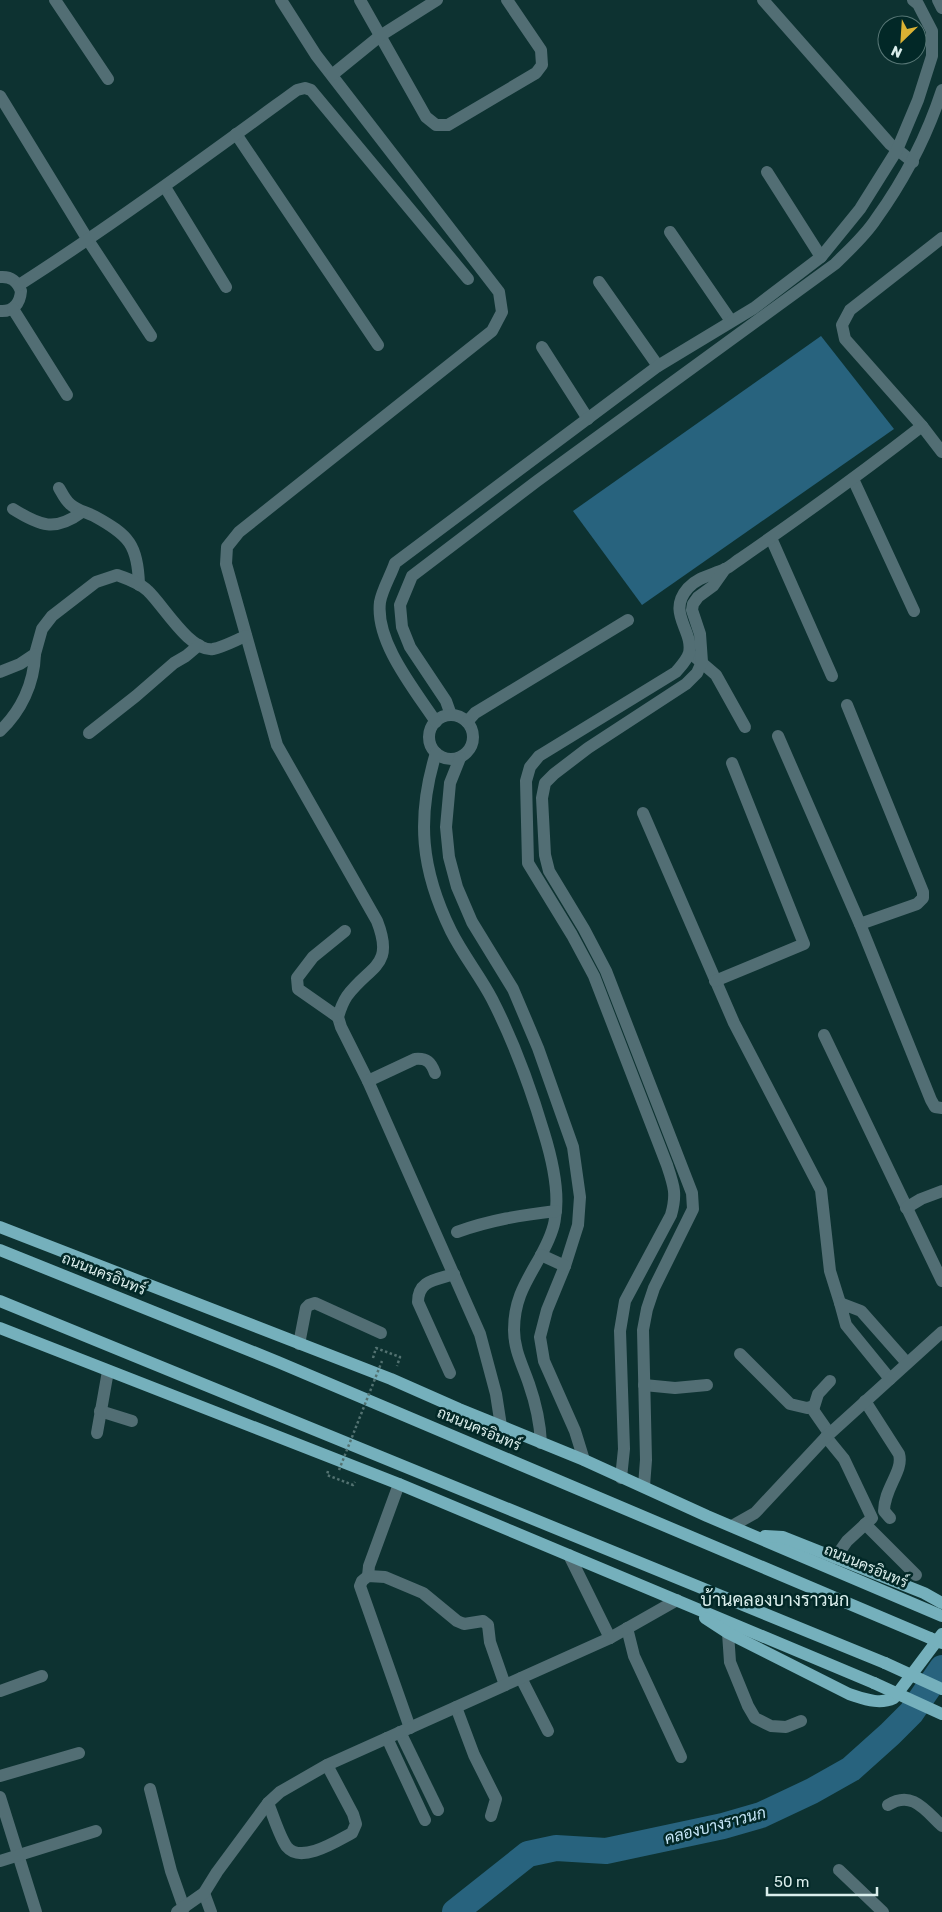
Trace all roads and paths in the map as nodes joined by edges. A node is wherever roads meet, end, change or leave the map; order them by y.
1 (55, 0) edge
2 (281, 0) edge
3 (360, 0) edge
4 (437, 0) edge
5 (507, 0) edge
6 (763, 0) edge
7 (913, 0) edge
8 (938, 0) edge
9 (942, 8) edge
10 (380, 36) junction
11 (332, 75) junction
12 (108, 79) dead end
13 (942, 90) edge
14 (0, 96) edge
15 (236, 134) junction
16 (897, 150) junction
17 (913, 162) junction
18 (767, 172) dead end
19 (165, 187) junction
20 (670, 232) dead end
21 (942, 238) edge
22 (88, 240) junction
23 (820, 257) junction
24 (0, 276) edge
25 (468, 278) dead end
26 (599, 282) dead end
27 (18, 285) junction
28 (226, 287) dead end
29 (6, 310) edge
30 (731, 321) junction
31 (151, 336) dead end
32 (378, 345) dead end
33 (542, 347) dead end
34 (658, 366) junction
35 (66, 395) dead end
36 (588, 418) junction
37 (922, 426) junction
38 (942, 452) edge
39 (525, 465) junction
40 (853, 479) junction
41 (537, 481) junction
42 (59, 488) dead end
43 (13, 509) dead end
44 (82, 512) junction
45 (771, 538) junction
46 (725, 569) junction
47 (139, 585) junction
48 (914, 611) dead end
49 (628, 620) dead end
50 (246, 636) junction
51 (199, 645) junction
52 (689, 652) junction
53 (35, 654) junction
54 (702, 662) junction
55 (0, 672) edge
56 (832, 676) dead end
57 (847, 705) dead end
58 (451, 715) junction
59 (436, 722) junction
60 (467, 722) junction
61 (745, 727) dead end
62 (0, 731) edge
63 (580, 731) junction
64 (89, 734) dead end
65 (778, 736) dead end
66 (588, 748) junction
67 (436, 753) junction
68 (460, 758) junction
69 (732, 762) dead end
70 (642, 813) dead end
71 (457, 887) junction
72 (435, 895) junction
73 (860, 924) junction
74 (584, 929) junction
75 (345, 931) dead end
76 (572, 936) junction
77 (716, 980) junction
78 (338, 1017) junction
79 (824, 1035) dead end
80 (435, 1073) dead end
81 (368, 1081) junction
82 (942, 1108) edge
83 (566, 1123) junction
84 (544, 1130) junction
85 (680, 1160) junction
86 (667, 1165) junction
87 (942, 1191) edge
88 (906, 1208) junction
89 (556, 1211) junction
90 (0, 1227) edge
91 (458, 1232) dead end
92 (0, 1250) edge
93 (541, 1255) junction
94 (565, 1266) junction
95 (454, 1274) junction
96 (942, 1281) edge
97 (0, 1301) edge
98 (840, 1302) junction
99 (0, 1328) edge
100 (942, 1332) edge
101 (381, 1333) dead end
102 (299, 1344) junction
103 (644, 1350) junction
104 (621, 1351) junction
105 (740, 1354) dead end
106 (400, 1357) dead end
107 (907, 1363) junction
108 (108, 1371) junction
109 (450, 1373) dead end
110 (890, 1378) junction
111 (552, 1379) junction
112 (830, 1381) dead end
113 (529, 1383) junction
114 (644, 1385) junction
115 (708, 1386) dead end
116 (865, 1401) junction
117 (814, 1406) junction
118 (100, 1411) junction
119 (132, 1421) dead end
120 (501, 1426) junction
121 (96, 1433) dead end
122 (828, 1435) junction
123 (541, 1443) junction
124 (584, 1460) junction
125 (339, 1470) dead end
126 (621, 1478) junction
127 (399, 1484) junction
128 (644, 1486) junction
129 (868, 1521) junction
130 (732, 1526) junction
131 (754, 1535) junction
132 (568, 1555) junction
133 (835, 1558) junction
134 (916, 1575) dead end
135 (368, 1576) junction
136 (680, 1601) junction
137 (941, 1611) edge
138 (627, 1628) junction
139 (728, 1633) junction
140 (936, 1636) edge
141 (610, 1638) junction
142 (942, 1643) edge
143 (42, 1676) dead end
144 (521, 1678) junction
145 (505, 1685) junction
146 (942, 1689) edge
147 (0, 1691) edge
148 (456, 1708) junction
149 (942, 1714) edge
150 (801, 1721) dead end
151 (405, 1730) junction
152 (548, 1731) dead end
153 (387, 1738) junction
154 (79, 1753) dead end
155 (681, 1757) dead end
156 (327, 1765) junction
157 (0, 1776) edge
158 (150, 1789) dead end
159 (0, 1797) edge
160 (268, 1803) junction
161 (888, 1805) dead end
162 (438, 1810) dead end
163 (491, 1816) dead end
164 (425, 1820) dead end
165 (942, 1826) edge
166 (96, 1831) dead end
167 (18, 1855) junction
168 (0, 1861) edge
169 (839, 1870) dead end
170 (204, 1893) junction
171 (187, 1909) edge
172 (36, 1912) edge
173 (211, 1912) edge
174 (883, 1912) edge

1 - 12 street
2 - 11 street
3 - 10 street
4 - 10 street
5 - 10 street
6 - 16 street
7 - 16 street
8 - 9 street
10 - 11 street
11 - 50 street
13 - 17 street
14 - 22 street
15 - 19 street
15 - 25 street
15 - 32 street
16 - 17 street
16 - 23 street
17 - 41 street
18 - 23 street
19 - 22 street
19 - 28 street
20 - 30 street
21 - 37 street
22 - 27 street
22 - 31 street
23 - 30 street
24 - 27 street
26 - 34 street
27 - 29 street
29 - 35 street
30 - 34 street
33 - 36 street
34 - 36 street
36 - 39 street
37 - 38 street
37 - 40 street
39 - 41 street
39 - 59 street
40 - 45 street
40 - 48 street
41 - 58 street
42 - 44 street
43 - 44 street
44 - 47 street
45 - 46 street
45 - 56 street
46 - 52 street
46 - 54 street
47 - 51 street
47 - 53 street
49 - 60 street
50 - 51 street
50 - 78 street
51 - 64 street
52 - 54 street
52 - 63 street
53 - 55 street
53 - 62 street
54 - 61 street
54 - 66 street
57 - 73 street
58 - 59 street
58 - 60 street
59 - 67 street
60 - 68 street
63 - 66 street
63 - 76 street
65 - 73 street
66 - 74 street
67 - 68 street
67 - 72 street
68 - 71 street
69 - 77 street
70 - 77 street
71 - 72 street
71 - 83 street
72 - 84 street
73 - 82 street
74 - 76 street
74 - 85 street
75 - 78 street
76 - 86 street
77 - 98 street
78 - 81 street
79 - 88 street
80 - 81 street
81 - 95 street
83 - 84 street
83 - 94 street
84 - 89 street
85 - 86 street
85 - 103 street
86 - 104 street
87 - 88 street
88 - 96 street
89 - 91 street
89 - 93 street
90 - 102 main road, ถนนนครอินทร์
92 - 140 main road, ถนนนครอินทร์
93 - 94 street
93 - 113 street
94 - 111 street
95 - 109 street
95 - 120 street
97 - 146 main road, bridge
98 - 107 street
98 - 110 street
99 - 108 main road
100 - 107 street
101 - 102 street
102 - 120 main road, ถนนนครอินทร์
103 - 104 street
103 - 114 street
104 - 126 street
105 - 117 street
106 - 125 path, bridge
107 - 110 street
108 - 118 street
108 - 127 main road
110 - 116 street
111 - 113 street
111 - 124 street
112 - 117 street
113 - 123 street
114 - 115 street
114 - 128 street
116 - 122 street
116 - 129 street
117 - 122 street
118 - 119 street
118 - 121 street
120 - 123 main road, ถนนนครอินทร์
122 - 129 street
122 - 130 street
123 - 124 main road, ถนนนครอินทร์
124 - 126 main road, ถนนนครอินทร์
126 - 128 main road, ถนนนครอินทร์
127 - 132 main road
127 - 135 street
128 - 130 main road, ถนนนครอินทร์
129 - 133 street
129 - 134 street
130 - 131 main road, ถนนนครอินทร์
131 - 133 main road
131 - 137 main road, ถนนนครอินทร์
132 - 136 main road
132 - 141 street
133 - 137 main road
135 - 145 street
135 - 151 street
136 - 138 street
136 - 139 main road
136 - 149 main road, bridge
138 - 141 street
138 - 155 street
139 - 140 main road
139 - 150 street
140 - 142 main road, ถนนนครอินทร์, bridge
141 - 144 street
143 - 147 street
144 - 145 street
144 - 152 street
145 - 148 street
148 - 151 street
148 - 163 street
151 - 153 street
151 - 162 street
153 - 156 street
153 - 164 street
154 - 157 street
156 - 160 street
156 - 160 street
158 - 171 street
159 - 167 street
160 - 170 street
161 - 165 street
166 - 167 street
167 - 168 street
167 - 172 street
169 - 174 street
170 - 171 street
170 - 173 street

